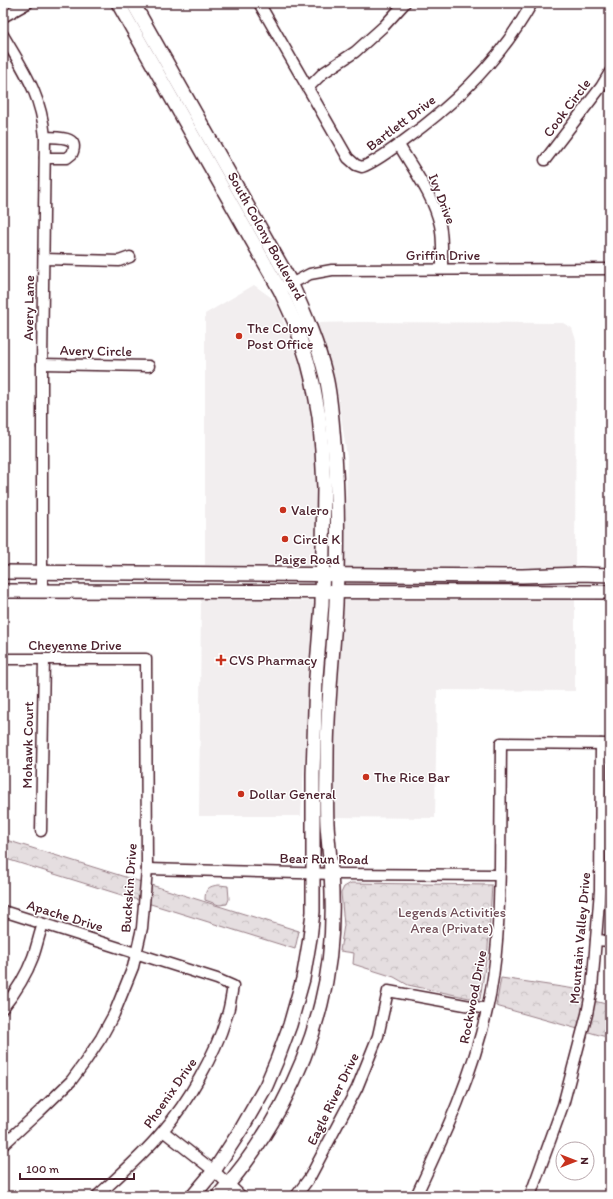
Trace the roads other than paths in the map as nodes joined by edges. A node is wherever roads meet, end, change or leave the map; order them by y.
1 (28, 3) edge
2 (118, 3) edge
3 (133, 3) edge
4 (259, 3) edge
5 (405, 3) edge
6 (532, 3) edge
7 (3, 17) edge
8 (3, 35) edge
9 (610, 72) edge
10 (308, 88) junction
11 (45, 137) junction
12 (399, 144) junction
13 (210, 152) junction
14 (45, 158) junction
15 (545, 160) dead end
16 (130, 257) dead end
17 (44, 259) junction
18 (442, 269) junction
19 (610, 269) edge
20 (285, 287) junction
21 (318, 349) junction
22 (308, 363) junction
23 (42, 364) junction
24 (149, 366) dead end
25 (332, 414) junction
26 (319, 416) junction
27 (3, 572) edge
28 (42, 573) junction
29 (209, 574) junction
30 (322, 575) junction
31 (336, 575) junction
32 (479, 575) junction
33 (610, 575) edge
34 (3, 591) edge
35 (42, 591) junction
36 (212, 591) junction
37 (322, 592) junction
38 (336, 592) junction
39 (479, 592) junction
40 (610, 592) edge
41 (3, 659) edge
42 (44, 659) junction
43 (146, 659) joint
44 (330, 683) junction
45 (315, 693) junction
46 (606, 744) edge
47 (320, 759) junction
48 (41, 831) dead end
49 (605, 843) edge
50 (147, 869) junction
51 (313, 873) junction
52 (331, 874) junction
53 (499, 875) junction
54 (3, 911) edge
55 (42, 924) junction
56 (596, 940) junction
57 (610, 941) edge
58 (136, 953) junction
59 (234, 986) joint
60 (3, 1008) edge
61 (488, 1010) junction
62 (162, 1132) junction
63 (3, 1145) edge
64 (214, 1171) junction
65 (229, 1184) junction
66 (98, 1196) edge
67 (193, 1196) edge
68 (218, 1196) edge
69 (241, 1196) edge
70 (296, 1196) edge
71 (416, 1196) edge
72 (530, 1196) edge

1 - 7 street
2 - 13 main road, South Colony Boulevard
3 - 13 main road, South Colony Boulevard
4 - 10 street, Bartlett Drive
5 - 10 street
6 - 12 street, Bartlett Drive
8 - 11 street, Avery Lane
9 - 15 street, Cook Circle
10 - 12 street, Bartlett Drive
11 - 14 street, Avery Lane
11 - 14 street
12 - 18 street, Ivy Drive
13 - 20 main road, South Colony Boulevard
14 - 17 street, Avery Lane
16 - 17 street
17 - 23 street, Avery Lane
18 - 19 street, Griffin Drive
18 - 20 street, Griffin Drive
20 - 21 main road, South Colony Boulevard
20 - 22 main road, South Colony Boulevard
21 - 22 main road
21 - 25 main road, South Colony Boulevard
22 - 26 main road, South Colony Boulevard
23 - 24 street, Avery Circle
23 - 28 street, Avery Lane
25 - 26 main road
25 - 31 main road, South Colony Boulevard
26 - 30 main road, South Colony Boulevard
27 - 28 main road, Paige Road
28 - 29 main road, Paige Road
28 - 35 street, Avery Lane
29 - 30 main road, Paige Road
29 - 36 main road
30 - 31 main road, Paige Road
30 - 37 main road, South Colony Boulevard
31 - 32 main road, Paige Road
31 - 38 main road, South Colony Boulevard
32 - 33 main road, Paige Road
32 - 39 main road
34 - 35 main road
35 - 36 main road
36 - 37 main road
37 - 38 main road
37 - 45 main road, South Colony Boulevard
38 - 39 main road
38 - 44 main road, South Colony Boulevard
39 - 40 main road
41 - 42 street, Cheyenne Drive
42 - 43 street, Cheyenne Drive
42 - 48 street, Mohawk Court
43 - 50 street, Buckskin Drive
44 - 45 main road
44 - 47 main road, South Colony Boulevard
45 - 47 main road, South Colony Boulevard
46 - 49 street, Mountain Valley Drive
46 - 53 street, Rockwood Drive
47 - 51 main road, South Colony Boulevard
47 - 52 main road, South Colony Boulevard
49 - 56 street, Mountain Valley Drive
50 - 51 street, Bear Run Road
50 - 58 street, Buckskin Drive
51 - 52 street, Bear Run Road
51 - 64 main road, South Colony Boulevard
52 - 53 street, Bear Run Road
52 - 65 main road, South Colony Boulevard
53 - 61 street, Rockwood Drive
54 - 55 street, Apache Drive
55 - 58 street, Apache Drive
55 - 60 street
56 - 57 street
56 - 72 street, Mountain Valley Drive
58 - 59 street, Apache Drive
58 - 63 street, Buckskin Drive
59 - 62 street, Phoenix Drive
61 - 70 street, Eagle River Drive
61 - 71 street, Rockwood Drive
62 - 64 street
62 - 66 street, Phoenix Drive
64 - 65 street
64 - 67 main road, South Colony Boulevard
65 - 68 main road, South Colony Boulevard
65 - 69 street

